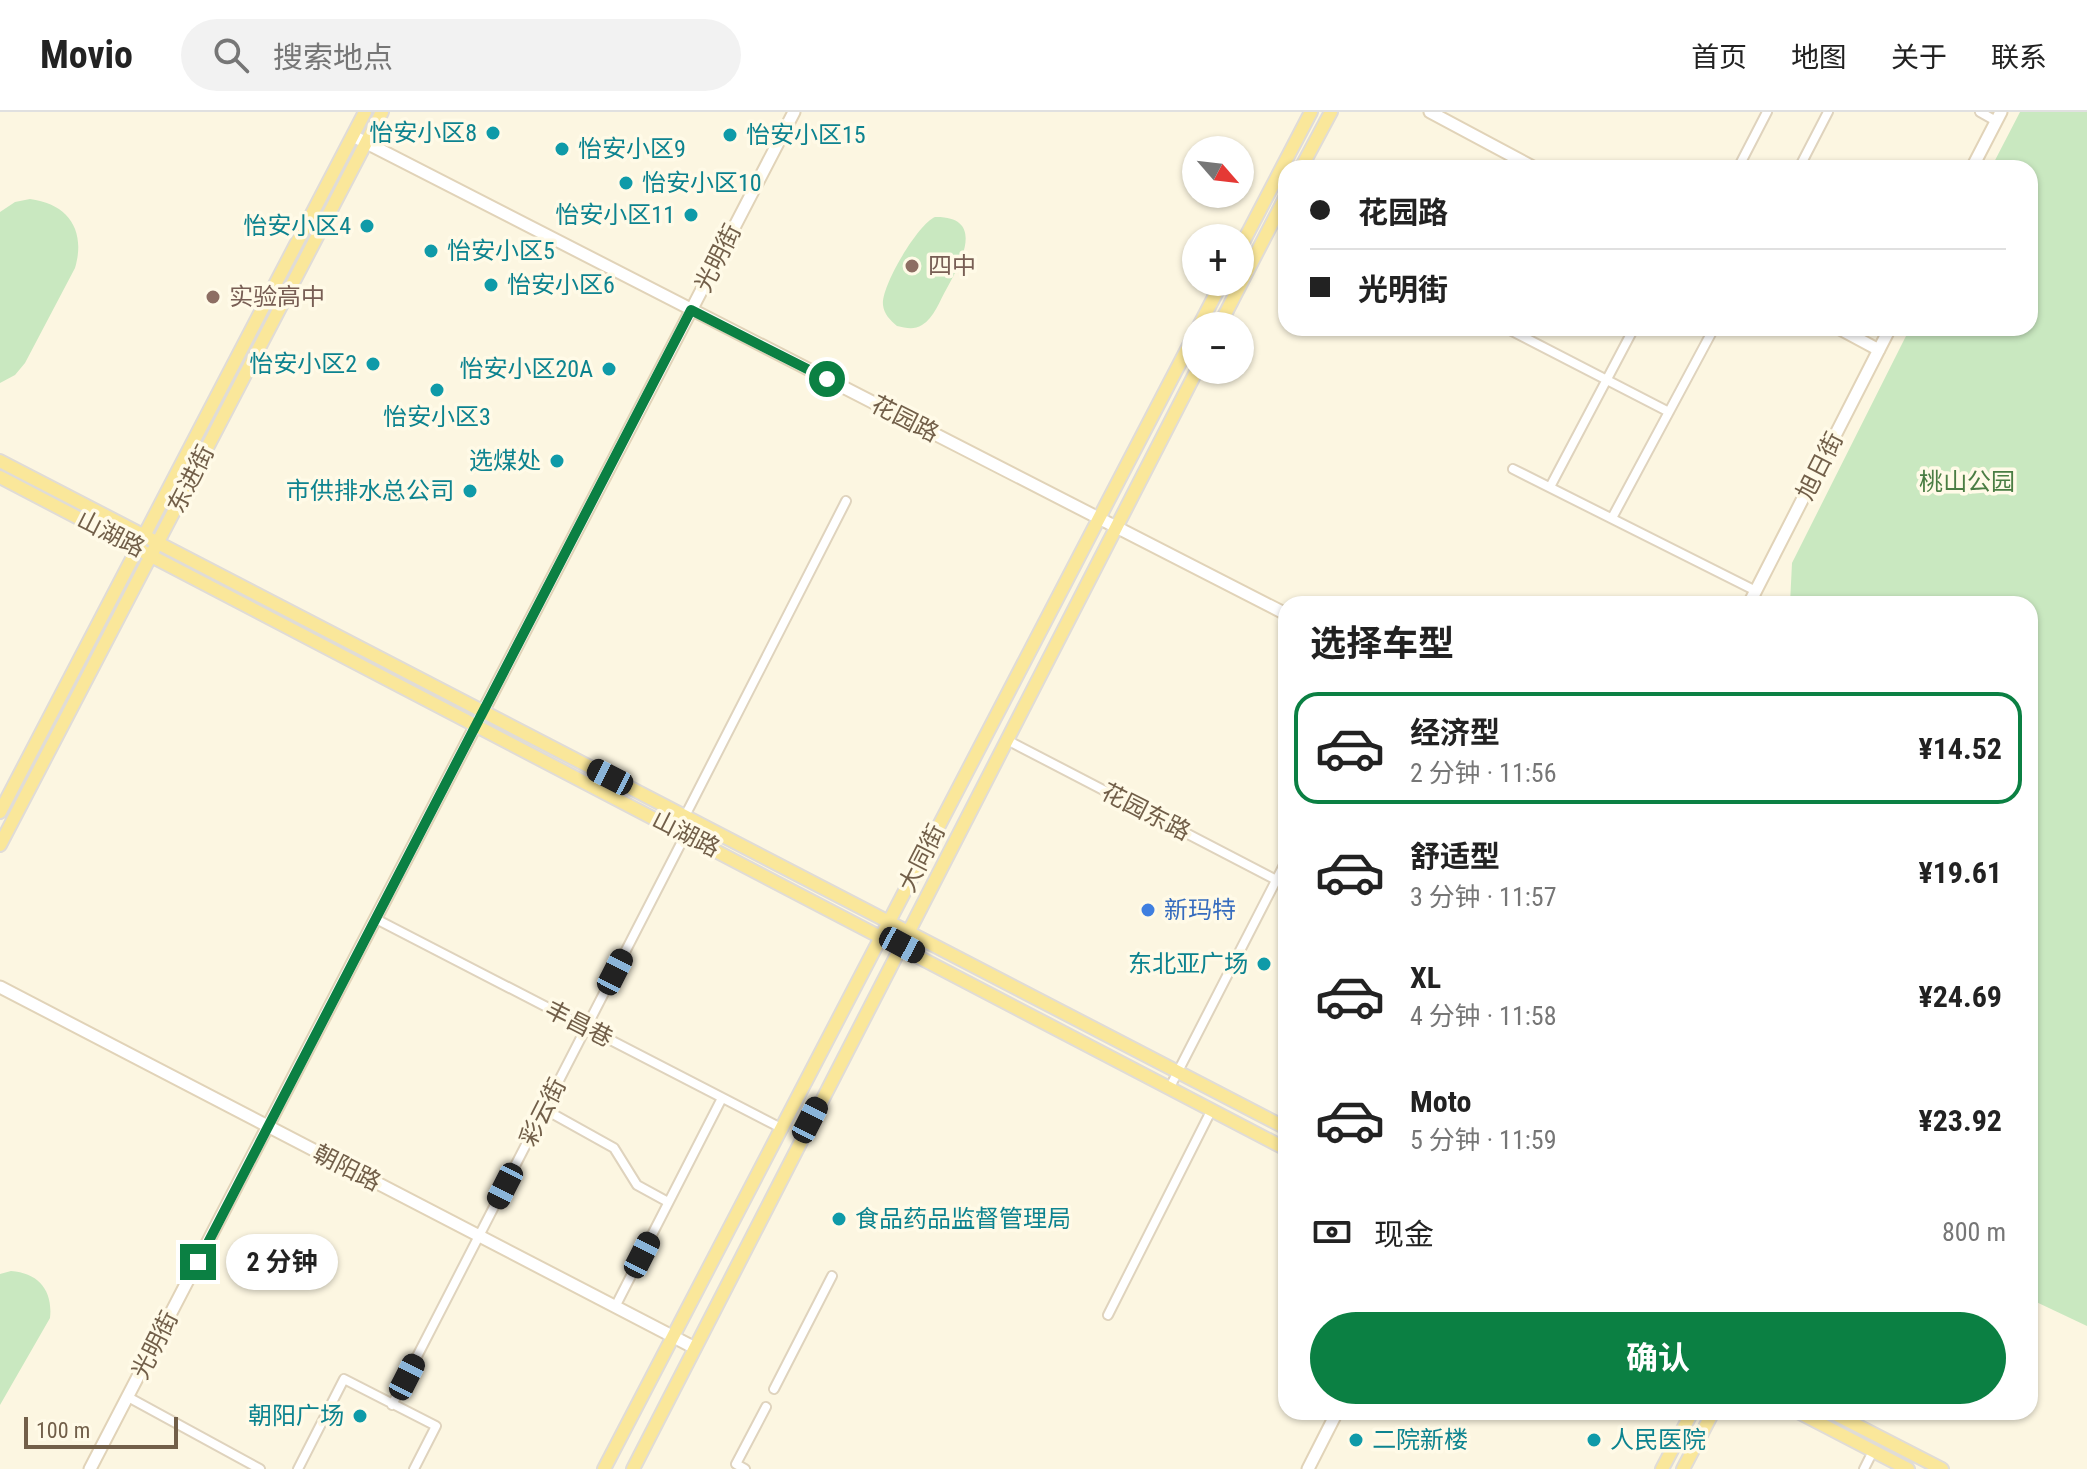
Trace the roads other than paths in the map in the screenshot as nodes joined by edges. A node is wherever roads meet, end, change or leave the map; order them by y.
1 (365, 112) edge
2 (382, 112) edge
3 (794, 112) edge
4 (1311, 112) edge
5 (1331, 112) edge
6 (1430, 112) edge
7 (1767, 112) edge
8 (1828, 112) edge
9 (1980, 112) edge
10 (1998, 116) edge
11 (353, 136) junction
12 (366, 143) junction
13 (1286, 160) edge
14 (1305, 160) edge
15 (1520, 160) edge
16 (1742, 160) edge
17 (1803, 160) edge
18 (1976, 160) edge
19 (1278, 175) edge
20 (1278, 220) edge
21 (1253, 224) edge
22 (691, 310) junction
23 (1227, 312) edge
24 (1521, 336) edge
25 (1630, 336) edge
26 (1710, 336) edge
27 (1853, 336) edge
28 (1886, 336) edge
29 (1879, 350) junction
30 (1182, 359) edge
31 (1606, 380) junction
32 (1190, 384) edge
33 (1669, 412) junction
34 (0, 461) edge
35 (1513, 469) dead end
36 (0, 477) edge
37 (1550, 487) junction
38 (846, 501) dead end
39 (1099, 518) junction
40 (1612, 518) junction
41 (1117, 527) junction
42 (145, 534) junction
43 (158, 542) junction
44 (137, 549) junction
45 (152, 555) junction
46 (1756, 591) junction
47 (1753, 596) edge
48 (1278, 610) edge
49 (483, 713) junction
50 (477, 726) junction
51 (1007, 740) junction
52 (0, 812) edge
53 (689, 818) junction
54 (686, 834) junction
55 (0, 845) edge
56 (1278, 876) edge
57 (1276, 880) junction
58 (376, 919) junction
59 (890, 920) junction
60 (909, 930) junction
61 (884, 935) junction
62 (902, 945) junction
63 (0, 987) edge
64 (586, 1028) junction
65 (1178, 1071) junction
66 (1170, 1087) junction
67 (722, 1098) junction
68 (1213, 1108) junction
69 (544, 1109) junction
70 (1278, 1124) edge
71 (268, 1127) junction
72 (783, 1129) junction
73 (1278, 1145) edge
74 (668, 1202) junction
75 (479, 1236) junction
76 (832, 1276) dead end
77 (615, 1307) junction
78 (1108, 1315) dead end
79 (672, 1337) junction
80 (695, 1348) junction
81 (774, 1389) dead end
82 (128, 1397) junction
83 (392, 1405) junction
84 (766, 1407) dead end
85 (1333, 1420) edge
86 (1688, 1420) edge
87 (1709, 1420) edge
88 (1813, 1420) edge
89 (1847, 1420) edge
90 (1873, 1451) junction
91 (90, 1469) edge
92 (260, 1469) edge
93 (298, 1469) edge
94 (414, 1469) edge
95 (604, 1469) edge
96 (633, 1469) edge
97 (745, 1469) edge
98 (1308, 1469) edge
99 (1662, 1469) edge
100 (1683, 1469) edge
101 (1864, 1469) edge
102 (1908, 1469) edge
103 (1942, 1469) edge

1 - 11 main road, 东进街
2 - 12 main road, 东进街
3 - 22 street, 光明街
4 - 13 main road
5 - 14 main road
6 - 15 street
7 - 16 street
8 - 17 street
9 - 10 street
10 - 18 street
11 - 12 street, 花园路
11 - 42 main road, 东进街
12 - 22 street, 花园路
12 - 43 main road, 东进街
19 - 21 main road
20 - 23 main road
22 - 39 street, 花园路
22 - 49 street, 光明街
24 - 31 street
25 - 31 street
26 - 33 street
27 - 29 street
28 - 29 street, 旭日街
29 - 46 street, 旭日街
30 - 39 main road, 大同街
31 - 33 street
31 - 37 street
32 - 41 main road, 大同街
33 - 40 street
34 - 42 main road, 山湖路
35 - 37 street
36 - 44 main road, 山湖路
37 - 40 street
38 - 53 street, 彩云街
39 - 41 street, 花园路
39 - 59 main road, 大同街
40 - 46 street
41 - 48 street, 花园路
41 - 51 main road, 大同街
42 - 43 main road, 山湖路
42 - 44 main road, 东进街
43 - 45 main road, 东进街
43 - 49 main road, 山湖路
44 - 45 main road, 山湖路
44 - 52 main road, 东进街
45 - 50 main road, 山湖路
45 - 55 main road, 东进街
46 - 47 street, 旭日街
49 - 50 street, 光明街
49 - 53 main road, 山湖路
50 - 54 main road, 山湖路
50 - 58 street, 光明街
51 - 57 street, 花园东路
51 - 60 main road, 大同街
53 - 54 street, 彩云街
53 - 59 main road, 山湖路
54 - 61 main road, 山湖路
54 - 64 street, 彩云街
56 - 57 street
57 - 65 street
58 - 64 street, 丰昌巷
58 - 71 street, 光明街
59 - 60 main road, 山湖路
59 - 61 main road, 大同街
60 - 62 main road, 大同街
60 - 65 main road, 山湖路
61 - 62 main road, 山湖路
61 - 72 main road, 大同街
62 - 66 main road, 山湖路
62 - 80 main road, 大同街
63 - 71 street, 朝阳路
64 - 67 street, 丰昌巷
64 - 69 street, 彩云街
65 - 66 street
65 - 70 main road, 山湖路
66 - 68 main road, 山湖路
67 - 72 street, 丰昌巷
67 - 74 street
68 - 73 main road, 山湖路
68 - 78 street
69 - 74 street
69 - 75 street, 彩云街
71 - 75 street, 朝阳路
71 - 82 street, 光明街
72 - 79 main road, 大同街
74 - 77 street
75 - 77 street, 朝阳路
75 - 83 street, 彩云街
76 - 81 street
77 - 79 street, 朝阳路
79 - 80 street, 朝阳路
79 - 95 main road, 大同街
80 - 96 main road, 大同街
82 - 91 street, 光明街
82 - 92 street
83 - 93 street
83 - 94 street
84 - 97 street
85 - 98 street
86 - 99 main road
87 - 100 main road
88 - 90 main road
89 - 103 main road
90 - 101 street
90 - 102 main road

